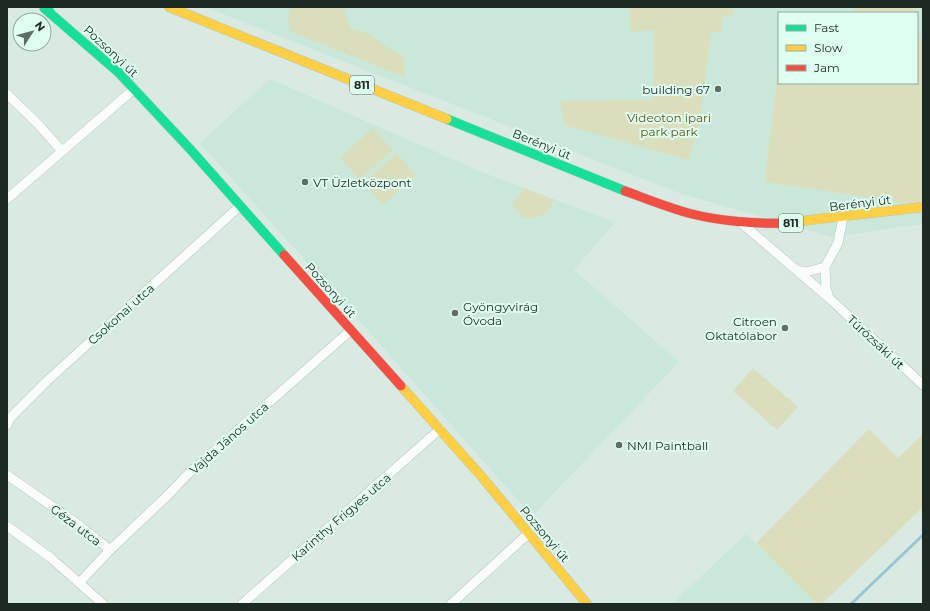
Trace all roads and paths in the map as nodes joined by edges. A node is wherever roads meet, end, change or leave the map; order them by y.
1 (42, 7) edge
2 (169, 7) edge
3 (49, 11) edge
4 (134, 89) junction
5 (7, 94) edge
6 (62, 151) junction
7 (7, 199) edge
8 (240, 206) junction
9 (923, 207) edge
10 (843, 217) junction
11 (739, 221) junction
12 (825, 267) junction
13 (796, 270) junction
14 (829, 298) junction
15 (351, 330) junction
16 (923, 385) edge
17 (7, 425) edge
18 (440, 429) junction
19 (7, 475) edge
20 (7, 526) edge
21 (529, 533) junction
22 (110, 550) junction
23 (80, 582) junction
24 (103, 604) edge
25 (242, 604) edge
26 (451, 604) edge
27 (587, 604) edge

1 - 3 street, Pozsonyi út
2 - 11 street, Berényi út / 811
3 - 4 street, Pozsonyi út
4 - 6 street
4 - 8 street, Pozsonyi út
5 - 6 street
6 - 7 street
8 - 15 street, Pozsonyi út
8 - 17 street, Csokonai utca
9 - 10 street, Berényi út / 811
10 - 11 street, Berényi út / 811
10 - 12 street
11 - 13 street, Túrózsáki út
12 - 13 street
12 - 14 street
13 - 14 street, Túrózsáki út
14 - 16 street, Túrózsáki út
15 - 18 street, Pozsonyi út
15 - 22 street, Vajda János utca
18 - 21 street, Pozsonyi út
18 - 25 street, Karinthy Frigyes utca
19 - 22 street, Géza utca
20 - 23 street
21 - 26 street
21 - 27 street, Pozsonyi út
22 - 23 street, Géza utca
23 - 24 street

